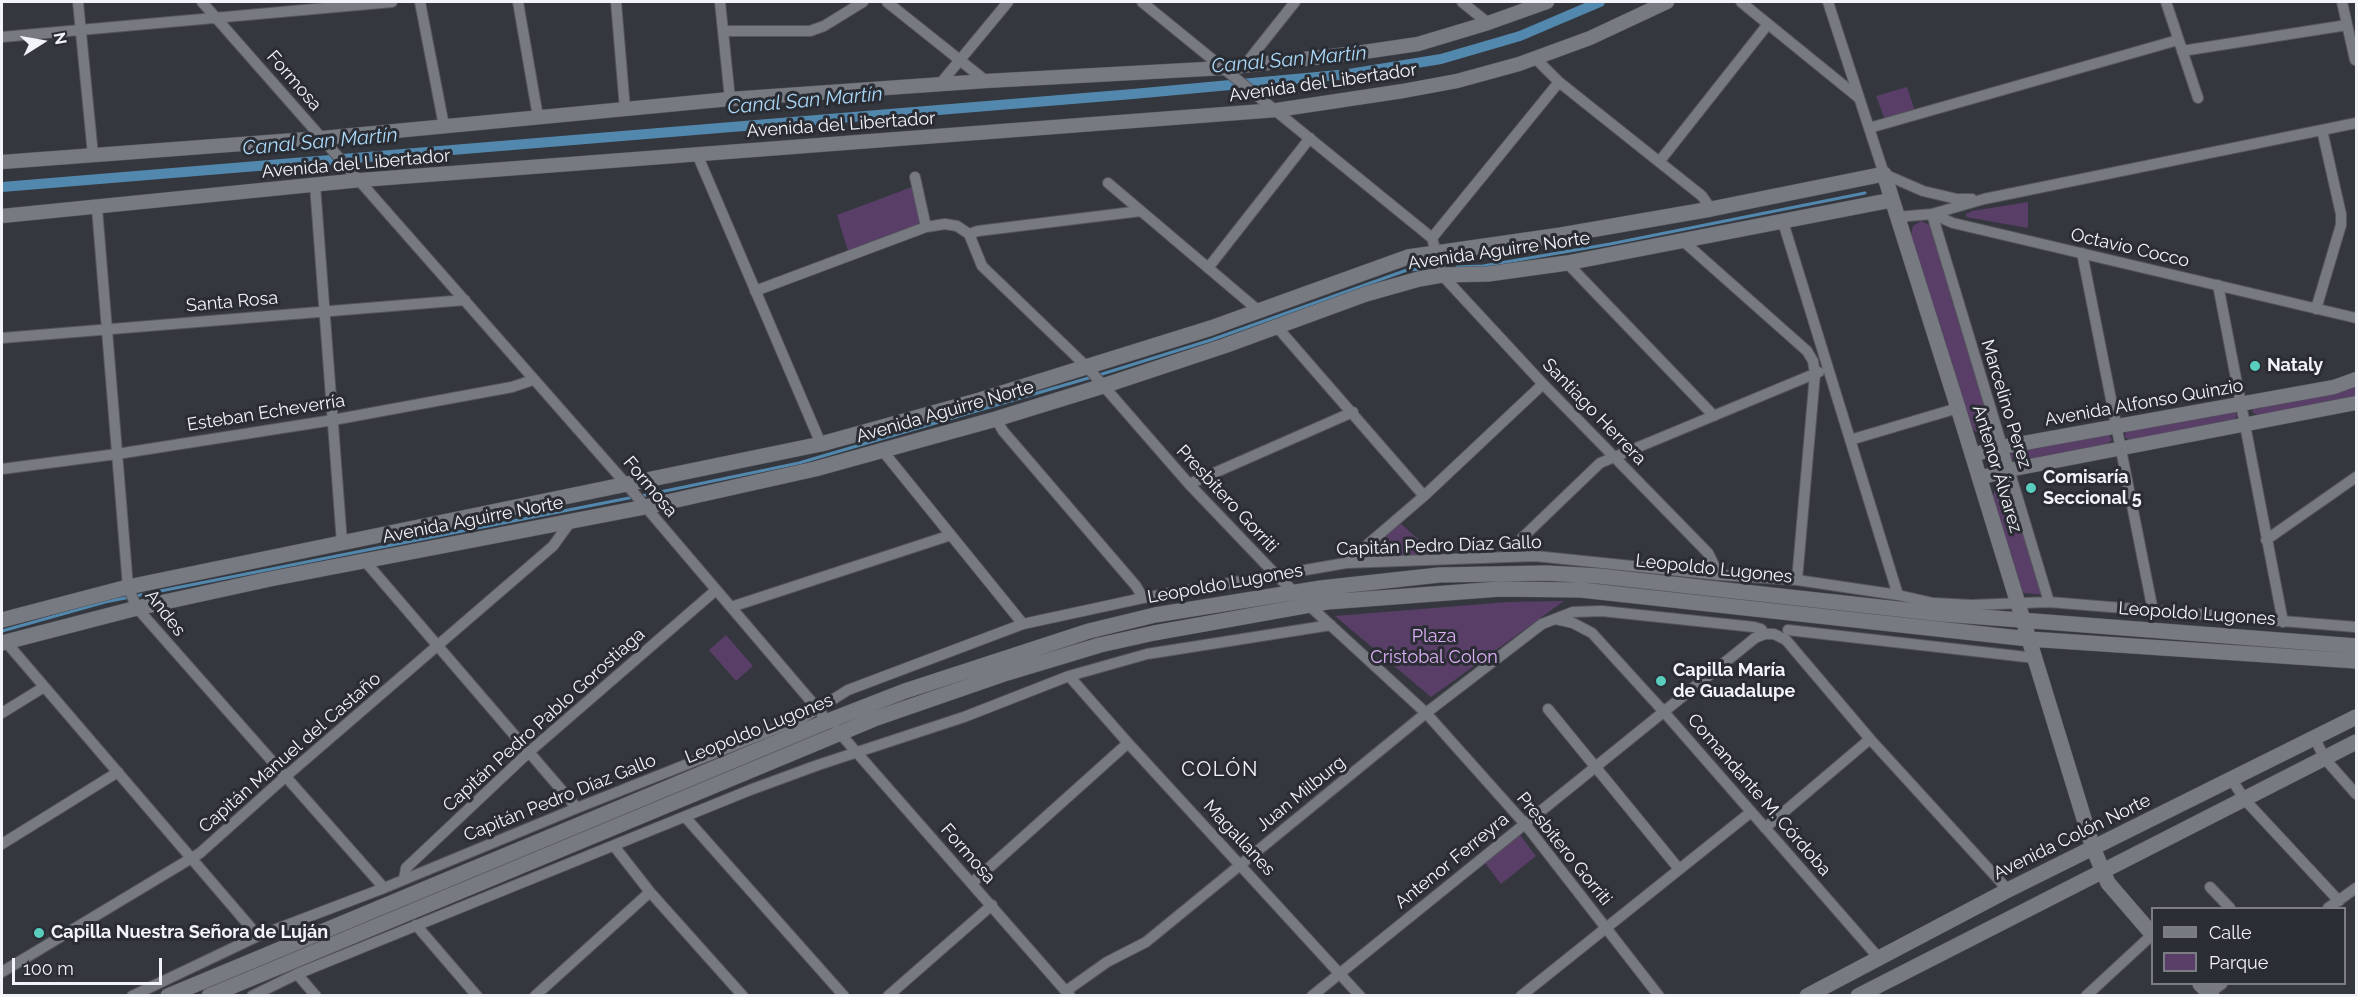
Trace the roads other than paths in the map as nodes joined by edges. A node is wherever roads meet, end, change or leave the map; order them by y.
1 (78, 2) edge
2 (202, 2) edge
3 (392, 2) edge
4 (420, 2) edge
5 (518, 2) edge
6 (616, 2) edge
7 (720, 2) edge
8 (863, 2) edge
9 (887, 2) edge
10 (1008, 2) edge
11 (1145, 2) edge
12 (1295, 2) edge
13 (1462, 2) edge
14 (1547, 2) edge
15 (1667, 2) edge
16 (1741, 2) edge
17 (1828, 2) edge
18 (2166, 2) edge
19 (2343, 2) edge
20 (305, 5) edge
21 (216, 17) junction
22 (1488, 23) junction
23 (1768, 24) junction
24 (2348, 25) junction
25 (81, 30) junction
26 (723, 31) junction
27 (2, 38) edge
28 (2180, 45) junction
29 (1535, 58) junction
30 (960, 60) junction
31 (2355, 60) dead end
32 (1244, 66) junction
33 (1224, 68) junction
34 (986, 81) junction
35 (1559, 82) junction
36 (940, 84) junction
37 (1859, 98) junction
38 (2199, 98) dead end
39 (730, 99) junction
40 (625, 109) junction
41 (1277, 110) junction
42 (538, 117) junction
43 (2356, 123) edge
44 (444, 126) junction
45 (1869, 128) junction
46 (2322, 130) junction
47 (322, 138) junction
48 (1310, 138) junction
49 (697, 154) junction
50 (93, 155) junction
51 (2, 162) edge
52 (1659, 162) junction
53 (1884, 174) junction
54 (915, 177) dead end
55 (361, 180) junction
56 (1108, 183) dead end
57 (315, 185) junction
58 (1984, 199) junction
59 (1892, 200) junction
60 (97, 208) junction
61 (1711, 208) junction
62 (1142, 211) junction
63 (1932, 214) junction
64 (2, 216) edge
65 (1897, 217) junction
66 (1783, 222) junction
67 (926, 227) junction
68 (969, 234) junction
69 (1683, 241) junction
70 (1434, 245) junction
71 (2082, 253) junction
72 (1567, 263) junction
73 (1208, 268) junction
74 (1442, 275) junction
75 (2218, 285) junction
76 (755, 291) junction
77 (465, 300) junction
78 (2316, 309) junction
79 (324, 311) junction
80 (1259, 311) junction
81 (2356, 318) edge
82 (1277, 327) junction
83 (106, 329) junction
84 (2, 338) edge
85 (1827, 367) junction
86 (1815, 374) junction
87 (1096, 377) junction
88 (2356, 379) edge
89 (533, 381) junction
90 (1543, 384) junction
91 (2356, 403) edge
92 (2241, 404) junction
93 (1958, 408) junction
94 (1353, 412) junction
95 (1714, 416) junction
96 (996, 419) junction
97 (333, 420) junction
98 (2245, 423) junction
99 (2117, 426) junction
100 (1850, 440) junction
101 (821, 444) junction
102 (2002, 447) junction
103 (2121, 448) junction
104 (882, 450) junction
105 (117, 454) junction
106 (1972, 455) junction
107 (1613, 456) junction
108 (2, 469) edge
109 (2009, 470) junction
110 (2356, 477) edge
111 (1979, 478) junction
112 (1189, 484) junction
113 (630, 488) junction
114 (1424, 496) junction
115 (643, 504) junction
116 (571, 521) junction
117 (951, 535) junction
118 (2266, 540) junction
119 (342, 543) junction
120 (1515, 556) junction
121 (364, 560) junction
122 (1346, 563) junction
123 (1276, 575) junction
124 (1719, 575) junction
125 (1797, 580) junction
126 (716, 590) junction
127 (1294, 592) junction
128 (1898, 595) junction
129 (132, 597) junction
130 (1143, 598) junction
131 (2049, 602) junction
132 (2017, 603) junction
133 (1309, 606) junction
134 (731, 607) junction
135 (2152, 611) junction
136 (1791, 613) junction
137 (1555, 619) junction
138 (2, 620) edge
139 (2023, 620) junction
140 (2283, 622) junction
141 (1023, 624) junction
142 (1331, 625) junction
143 (2356, 627) edge
144 (1765, 634) junction
145 (1787, 635) junction
146 (2029, 639) junction
147 (4, 642) edge
148 (438, 646) junction
149 (2356, 646) edge
150 (2035, 658) junction
151 (2356, 661) edge
152 (1069, 676) junction
153 (44, 687) junction
154 (1548, 709) dead end
155 (1664, 712) junction
156 (2, 713) edge
157 (1426, 713) junction
158 (823, 715) junction
159 (2356, 717) edge
160 (840, 734) junction
161 (1870, 739) junction
162 (2315, 739) junction
163 (2356, 742) edge
164 (1128, 743) junction
165 (529, 752) junction
166 (858, 753) junction
167 (2325, 759) junction
168 (1596, 765) junction
169 (117, 772) junction
170 (285, 777) junction
171 (2232, 780) junction
172 (2356, 794) edge
173 (2245, 800) junction
174 (577, 808) junction
175 (1751, 812) junction
176 (686, 818) junction
177 (1525, 824) junction
178 (1765, 828) junction
179 (2, 844) edge
180 (614, 846) junction
181 (2093, 848) junction
182 (192, 858) junction
183 (1241, 865) junction
184 (1679, 868) junction
185 (2101, 871) junction
186 (404, 879) junction
187 (972, 883) junction
188 (2210, 886) dead end
189 (384, 888) junction
190 (2356, 888) edge
191 (2008, 890) junction
192 (650, 892) junction
193 (2339, 901) junction
194 (992, 905) junction
195 (2228, 907) edge
196 (2331, 907) edge
197 (416, 925) junction
198 (1605, 927) junction
199 (2151, 934) edge
200 (258, 936) junction
201 (2151, 936) edge
202 (1878, 957) junction
203 (2, 972) edge
204 (1341, 973) junction
205 (297, 974) junction
206 (1068, 993) edge
207 (132, 996) edge
208 (168, 996) edge
209 (209, 996) edge
210 (252, 996) edge
211 (316, 996) edge
212 (477, 996) edge
213 (534, 996) edge
214 (742, 996) edge
215 (844, 996) edge
216 (888, 996) edge
217 (1312, 996) edge
218 (1360, 996) edge
219 (1521, 996) edge
220 (1659, 996) edge
221 (1807, 996) edge
222 (1858, 996) edge
223 (2086, 996) edge

1 - 25 street
2 - 21 street, Formosa
3 - 20 street
4 - 44 street
5 - 42 street
6 - 40 street
7 - 26 street
8 - 26 street
9 - 30 street
10 - 30 street
11 - 33 street
12 - 32 street
13 - 22 street
14 - 22 street, Avenida del Libertador
15 - 29 street, Avenida del Libertador
16 - 23 street
17 - 37 street, Antenor Álvarez
18 - 28 street
19 - 24 street
20 - 21 street
21 - 25 street
21 - 47 street, Formosa
22 - 32 street, Avenida del Libertador
23 - 37 street
23 - 52 street
24 - 28 street
24 - 31 street
25 - 27 street
25 - 50 street
26 - 39 street
28 - 38 street
28 - 45 street
29 - 35 street
29 - 41 street, Avenida del Libertador
30 - 34 street
30 - 36 street
32 - 33 street, Avenida del Libertador
33 - 34 street, Avenida del Libertador
33 - 41 street
34 - 36 street, Avenida del Libertador
35 - 52 street
35 - 70 street
36 - 39 street, Avenida del Libertador
37 - 45 street, Antenor Álvarez
39 - 40 street, Avenida del Libertador
40 - 42 street, Avenida del Libertador
41 - 48 street
41 - 49 street, Avenida del Libertador
42 - 44 street, Avenida del Libertador
43 - 46 street
44 - 47 street, Avenida del Libertador
45 - 53 street, Antenor Álvarez
46 - 58 street
46 - 78 street
47 - 50 street, Avenida del Libertador
47 - 55 street, Formosa
48 - 70 street
48 - 73 street
49 - 55 street, Avenida del Libertador
49 - 76 street
50 - 51 street, Avenida del Libertador
52 - 61 street
53 - 58 street
53 - 59 main road, Antenor Álvarez
53 - 61 main road, Avenida Aguirre Norte
54 - 67 street
55 - 57 street, Avenida del Libertador
55 - 77 street, Formosa
56 - 62 street
57 - 60 street, Avenida del Libertador
57 - 79 street
58 - 63 street
59 - 65 main road, Antenor Álvarez
59 - 66 main road, Avenida Aguirre Norte
60 - 64 street, Avenida del Libertador
60 - 83 street, Andes
61 - 70 main road, Avenida Aguirre Norte
62 - 68 street
62 - 73 street
63 - 65 street, Octavio Cocco
63 - 71 street, Octavio Cocco
63 - 102 street, Marcelino Perez
65 - 93 main road, Antenor Álvarez
66 - 69 main road, Avenida Aguirre Norte
66 - 85 street
67 - 68 street
67 - 76 street
68 - 87 street, Presbítero Gorriti
69 - 72 main road, Avenida Aguirre Norte
69 - 86 street
70 - 74 street
70 - 80 main road, Avenida Aguirre Norte
71 - 75 street, Octavio Cocco
71 - 99 street
72 - 74 main road, Avenida Aguirre Norte
72 - 95 street
73 - 80 street
74 - 82 main road, Avenida Aguirre Norte
74 - 90 street, Santiago Herrera
75 - 78 street, Octavio Cocco
75 - 92 street
76 - 101 street
77 - 79 street, Santa Rosa
77 - 89 street, Formosa
78 - 81 street, Octavio Cocco
79 - 83 street, Santa Rosa
79 - 97 street
80 - 87 main road, Avenida Aguirre Norte
82 - 87 main road, Avenida Aguirre Norte
82 - 94 street
83 - 84 street, Santa Rosa
83 - 105 street, Andes
85 - 86 street
85 - 100 street
86 - 95 street
86 - 125 street
87 - 96 main road, Avenida Aguirre Norte
87 - 101 main road, Avenida Aguirre Norte
87 - 112 street, Presbítero Gorriti
88 - 92 street, Avenida Alfonso Quinzio
89 - 97 street, Esteban Echeverría
89 - 113 street, Formosa
90 - 107 street, Santiago Herrera
90 - 114 street
91 - 98 street, Avenida Alfonso Quinzio
92 - 98 street
92 - 99 street, Avenida Alfonso Quinzio
93 - 100 street
93 - 106 main road, Antenor Álvarez
94 - 112 street
94 - 114 street
95 - 107 street
96 - 104 main road, Avenida Aguirre Norte
96 - 130 street
97 - 105 street, Esteban Echeverría
97 - 119 street
98 - 103 street, Avenida Alfonso Quinzio
98 - 118 street
99 - 102 street, Avenida Alfonso Quinzio
99 - 103 street
100 - 128 street
101 - 113 main road, Avenida Aguirre Norte
102 - 106 street, Avenida Alfonso Quinzio
102 - 109 street, Marcelino Perez
103 - 109 street, Avenida Alfonso Quinzio
103 - 135 street
104 - 115 main road, Avenida Aguirre Norte
104 - 117 street
105 - 108 street, Esteban Echeverría
105 - 129 street, Andes
106 - 111 main road, Antenor Álvarez
107 - 120 street
107 - 124 street, Santiago Herrera
109 - 111 street, Avenida Alfonso Quinzio
109 - 131 street, Marcelino Perez
110 - 118 street
111 - 132 main road, Antenor Álvarez
112 - 123 street, Presbítero Gorriti
113 - 115 street, Formosa
113 - 119 main road, Avenida Aguirre Norte
114 - 122 street
115 - 116 main road, Avenida Aguirre Norte
115 - 126 street, Formosa
116 - 121 main road, Avenida Aguirre Norte
116 - 148 street, Capitán Manuel del Castaño
117 - 134 street
117 - 141 street
118 - 140 street
119 - 129 main road, Avenida Aguirre Norte
120 - 122 street, Capitán Pedro Díaz Gallo
120 - 124 street, Capitán Pedro Díaz Gallo
121 - 129 main road, Avenida Aguirre Norte
121 - 148 street
122 - 123 street, Capitán Pedro Díaz Gallo
123 - 127 street, Presbítero Gorriti
123 - 130 street, Capitán Pedro Díaz Gallo
124 - 125 street, Capitán Pedro Díaz Gallo
125 - 128 street, Capitán Pedro Díaz Gallo
126 - 134 street, Formosa
126 - 165 street, Capitán Pedro Pablo Gorostiaga
127 - 133 street, Presbítero Gorriti
127 - 139 main road, Leopoldo Lugones
127 - 158 main road, Leopoldo Lugones
128 - 132 street, Capitán Pedro Díaz Gallo
129 - 138 main road, Avenida Aguirre Norte
129 - 147 main road, Avenida Aguirre Norte
129 - 170 street, Andes
130 - 141 street, Capitán Pedro Díaz Gallo
131 - 132 street, Capitán Pedro Díaz Gallo
131 - 135 street, Capitán Pedro Díaz Gallo
132 - 139 main road, Antenor Álvarez
133 - 136 main road, Leopoldo Lugones
133 - 142 street, Presbítero Gorriti
133 - 160 main road, Leopoldo Lugones
134 - 158 street, Formosa
135 - 140 street, Capitán Pedro Díaz Gallo
136 - 145 street
136 - 146 main road, Leopoldo Lugones
137 - 144 street, Juan Milburg
137 - 155 street, Comandante M. Córdoba
137 - 157 street, Juan Milburg
139 - 146 main road, Antenor Álvarez
139 - 149 main road, Leopoldo Lugones
140 - 143 street, Capitán Pedro Díaz Gallo
141 - 158 street, Capitán Pedro Díaz Gallo
142 - 152 street
142 - 157 street, Presbítero Gorriti
144 - 145 street
144 - 155 street, Antenor Ferreyra
145 - 150 street
145 - 161 street
146 - 150 main road, Antenor Álvarez
146 - 151 main road, Leopoldo Lugones
147 - 153 street
148 - 165 street
148 - 170 street, Capitán Manuel del Castaño
150 - 181 main road, Antenor Álvarez
152 - 164 street, Magallanes
152 - 166 street
153 - 156 street
153 - 169 street
154 - 168 street
155 - 168 street, Antenor Ferreyra
155 - 175 street, Comandante M. Córdoba
157 - 177 street, Presbítero Gorriti
157 - 183 street, Juan Milburg
158 - 160 street, Formosa
158 - 174 street, Capitán Pedro Díaz Gallo
158 - 208 main road, Leopoldo Lugones
159 - 162 main road, Avenida Colón Norte
160 - 166 street, Formosa
160 - 209 main road, Leopoldo Lugones
161 - 178 street
161 - 191 street
162 - 167 street
162 - 171 main road, Avenida Colón Norte
163 - 167 main road
164 - 183 street, Magallanes
164 - 187 street
165 - 174 street
165 - 186 street, Capitán Pedro Pablo Gorostiaga
166 - 176 street
166 - 187 street, Formosa
167 - 172 street
167 - 173 main road
168 - 177 street, Antenor Ferreyra
168 - 184 street
169 - 179 street
169 - 182 street
170 - 182 street, Capitán Manuel del Castaño
170 - 189 street, Andes
171 - 173 street
171 - 181 main road, Avenida Colón Norte
173 - 185 main road
173 - 193 street
174 - 186 street, Capitán Pedro Díaz Gallo
175 - 178 street, Comandante M. Córdoba
175 - 184 street
176 - 180 street
176 - 215 street
177 - 198 street, Presbítero Gorriti
177 - 204 street, Antenor Ferreyra
178 - 202 street, Comandante M. Córdoba
180 - 192 street
180 - 197 street
181 - 185 main road, Antenor Álvarez
181 - 191 main road, Avenida Colón Norte
182 - 200 street
182 - 203 street, Capitán Manuel del Castaño
183 - 204 street, Magallanes
183 - 206 street, Juan Milburg
184 - 198 street
185 - 199 main road, Antenor Álvarez
185 - 222 main road
186 - 189 street, Capitán Pedro Díaz Gallo
187 - 194 street, Formosa
188 - 195 street
189 - 200 street, Capitán Pedro Díaz Gallo
190 - 193 street
191 - 202 main road, Avenida Colón Norte
192 - 213 street
192 - 214 street
193 - 196 street
194 - 206 street, Formosa
194 - 216 street
197 - 205 street
197 - 212 street
198 - 219 street
198 - 220 street, Presbítero Gorriti
200 - 207 street, Capitán Pedro Díaz Gallo
201 - 223 street
202 - 221 main road, Avenida Colón Norte
204 - 217 street, Antenor Ferreyra
204 - 218 street, Magallanes
205 - 210 street
205 - 211 street

